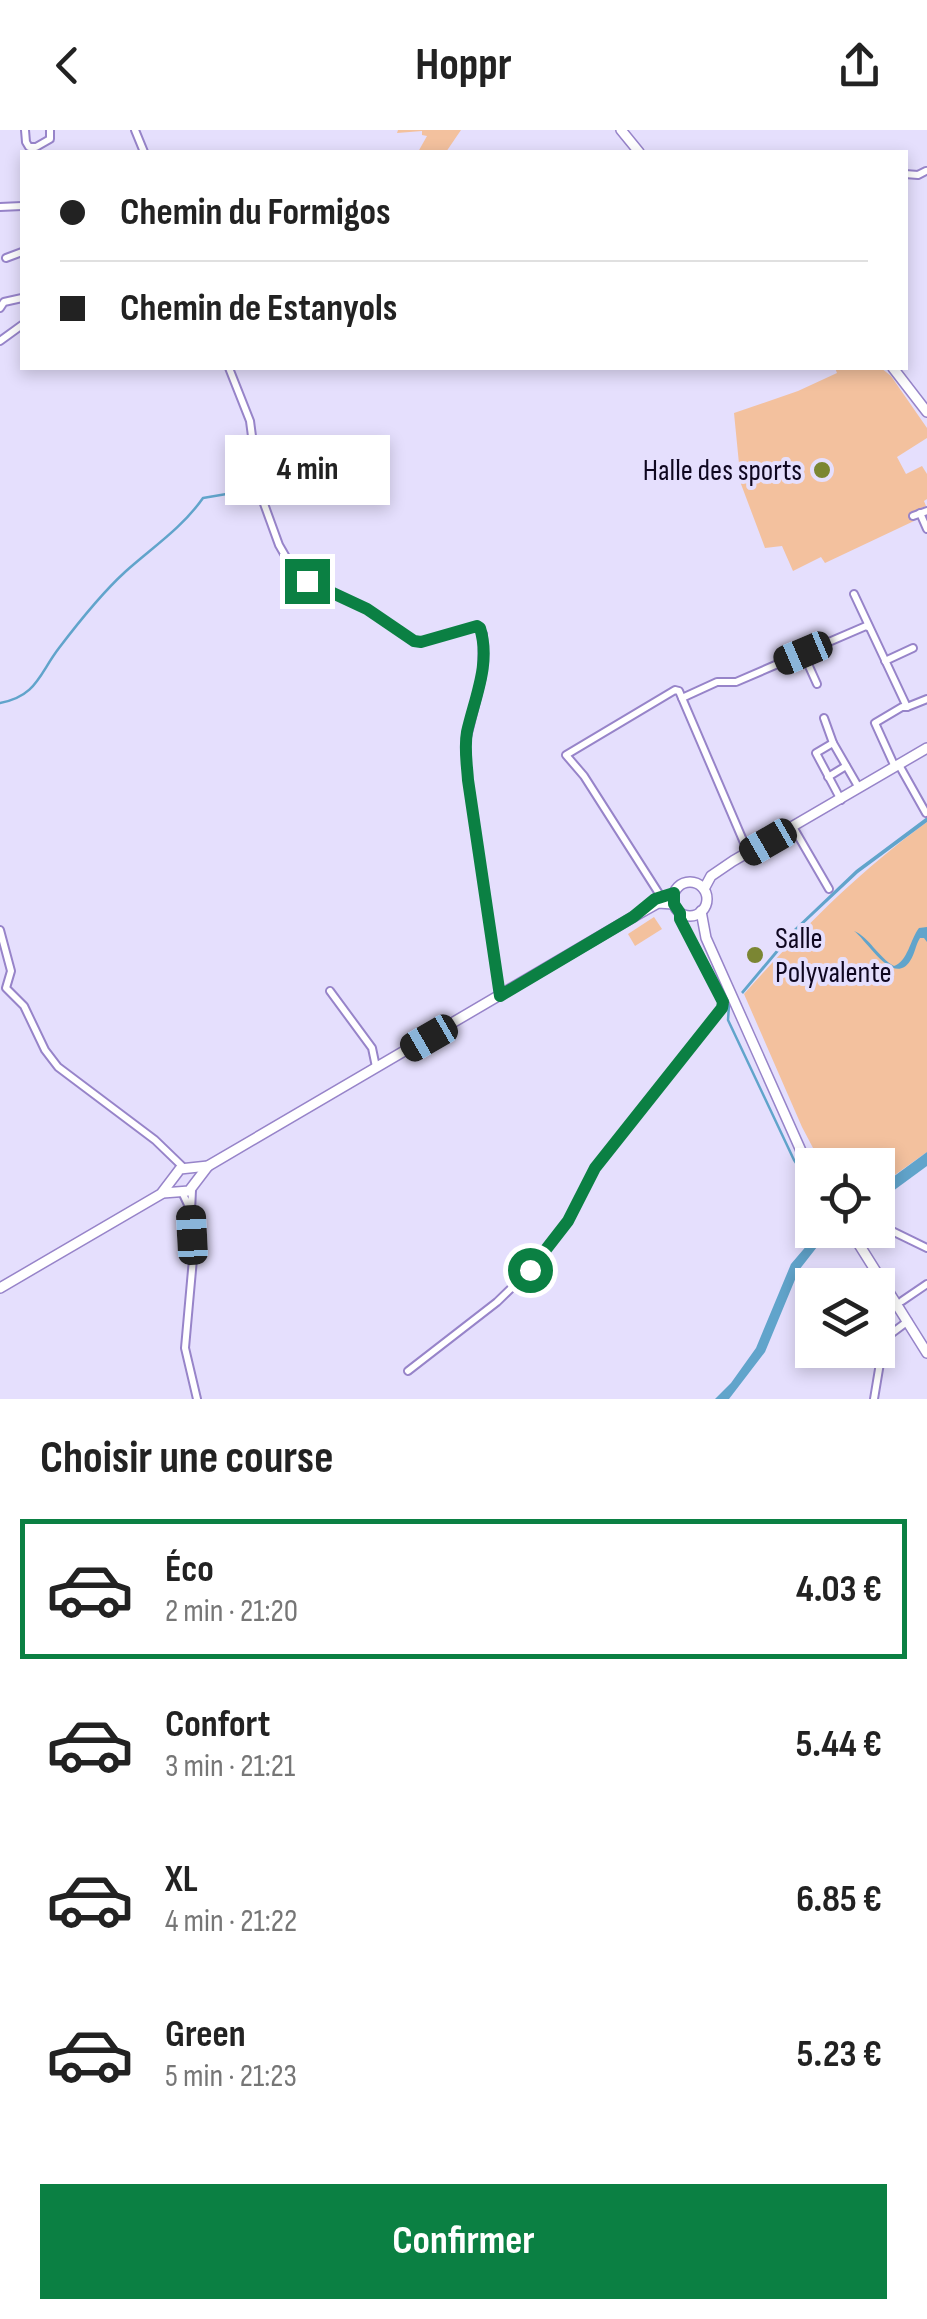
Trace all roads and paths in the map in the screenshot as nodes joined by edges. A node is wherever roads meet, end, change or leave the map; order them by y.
1 (25, 130) edge
2 (50, 130) edge
3 (620, 130) edge
4 (29, 150) edge
5 (638, 150) edge
6 (20, 253) edge
7 (6, 258) dead end
8 (230, 370) edge
9 (895, 370) edge
10 (927, 412) edge
11 (920, 513) edge
12 (927, 529) edge
13 (854, 594) dead end
14 (868, 627) junction
15 (913, 648) dead end
16 (803, 653) junction
17 (884, 661) junction
18 (818, 684) dead end
19 (680, 694) junction
20 (927, 699) edge
21 (907, 707) junction
22 (824, 718) dead end
23 (833, 743) junction
24 (927, 748) edge
25 (846, 766) junction
26 (897, 766) junction
27 (828, 777) junction
28 (860, 789) junction
29 (841, 800) junction
30 (926, 814) edge
31 (793, 826) junction
32 (748, 852) junction
33 (699, 886) junction
34 (829, 889) dead end
35 (674, 904) junction
36 (701, 911) junction
37 (0, 930) edge
38 (706, 938) junction
39 (3, 986) edge
40 (330, 991) dead end
41 (500, 996) junction
42 (377, 1068) junction
43 (801, 1148) edge
44 (208, 1166) junction
45 (180, 1172) junction
46 (187, 1188) junction
47 (161, 1194) junction
48 (895, 1232) edge
49 (862, 1248) edge
50 (927, 1248) edge
51 (927, 1284) edge
52 (0, 1288) edge
53 (902, 1301) dead end
54 (908, 1320) junction
55 (927, 1353) edge
56 (408, 1371) dead end
57 (197, 1399) edge
58 (874, 1399) edge

1 - 4 street
2 - 4 street
3 - 5 main road
6 - 7 street
8 - 41 street
9 - 10 main road
11 - 12 street
13 - 14 street
14 - 16 street
14 - 17 street
15 - 17 street
16 - 18 street
16 - 19 street
17 - 21 street
19 - 32 street
19 - 35 street
20 - 21 street
21 - 26 street
22 - 23 street
23 - 25 street
23 - 27 street
24 - 26 main road
25 - 27 street
25 - 28 street
26 - 28 main road
26 - 30 street
27 - 29 street
28 - 29 main road
29 - 31 main road
31 - 32 main road
31 - 34 street
32 - 33 main road
33 - 35 main road
33 - 36 main road
35 - 36 main road
35 - 38 main road
35 - 41 main road
35 - 56 street
36 - 38 main road
37 - 39 street
38 - 43 main road
39 - 45 street
40 - 42 street
41 - 42 main road
42 - 44 main road
44 - 45 main road
44 - 46 main road
45 - 46 main road
45 - 46 main road
45 - 47 main road
46 - 47 main road
46 - 57 street
47 - 52 main road
48 - 50 street
49 - 54 main road
51 - 53 street
54 - 55 main road
54 - 58 street

